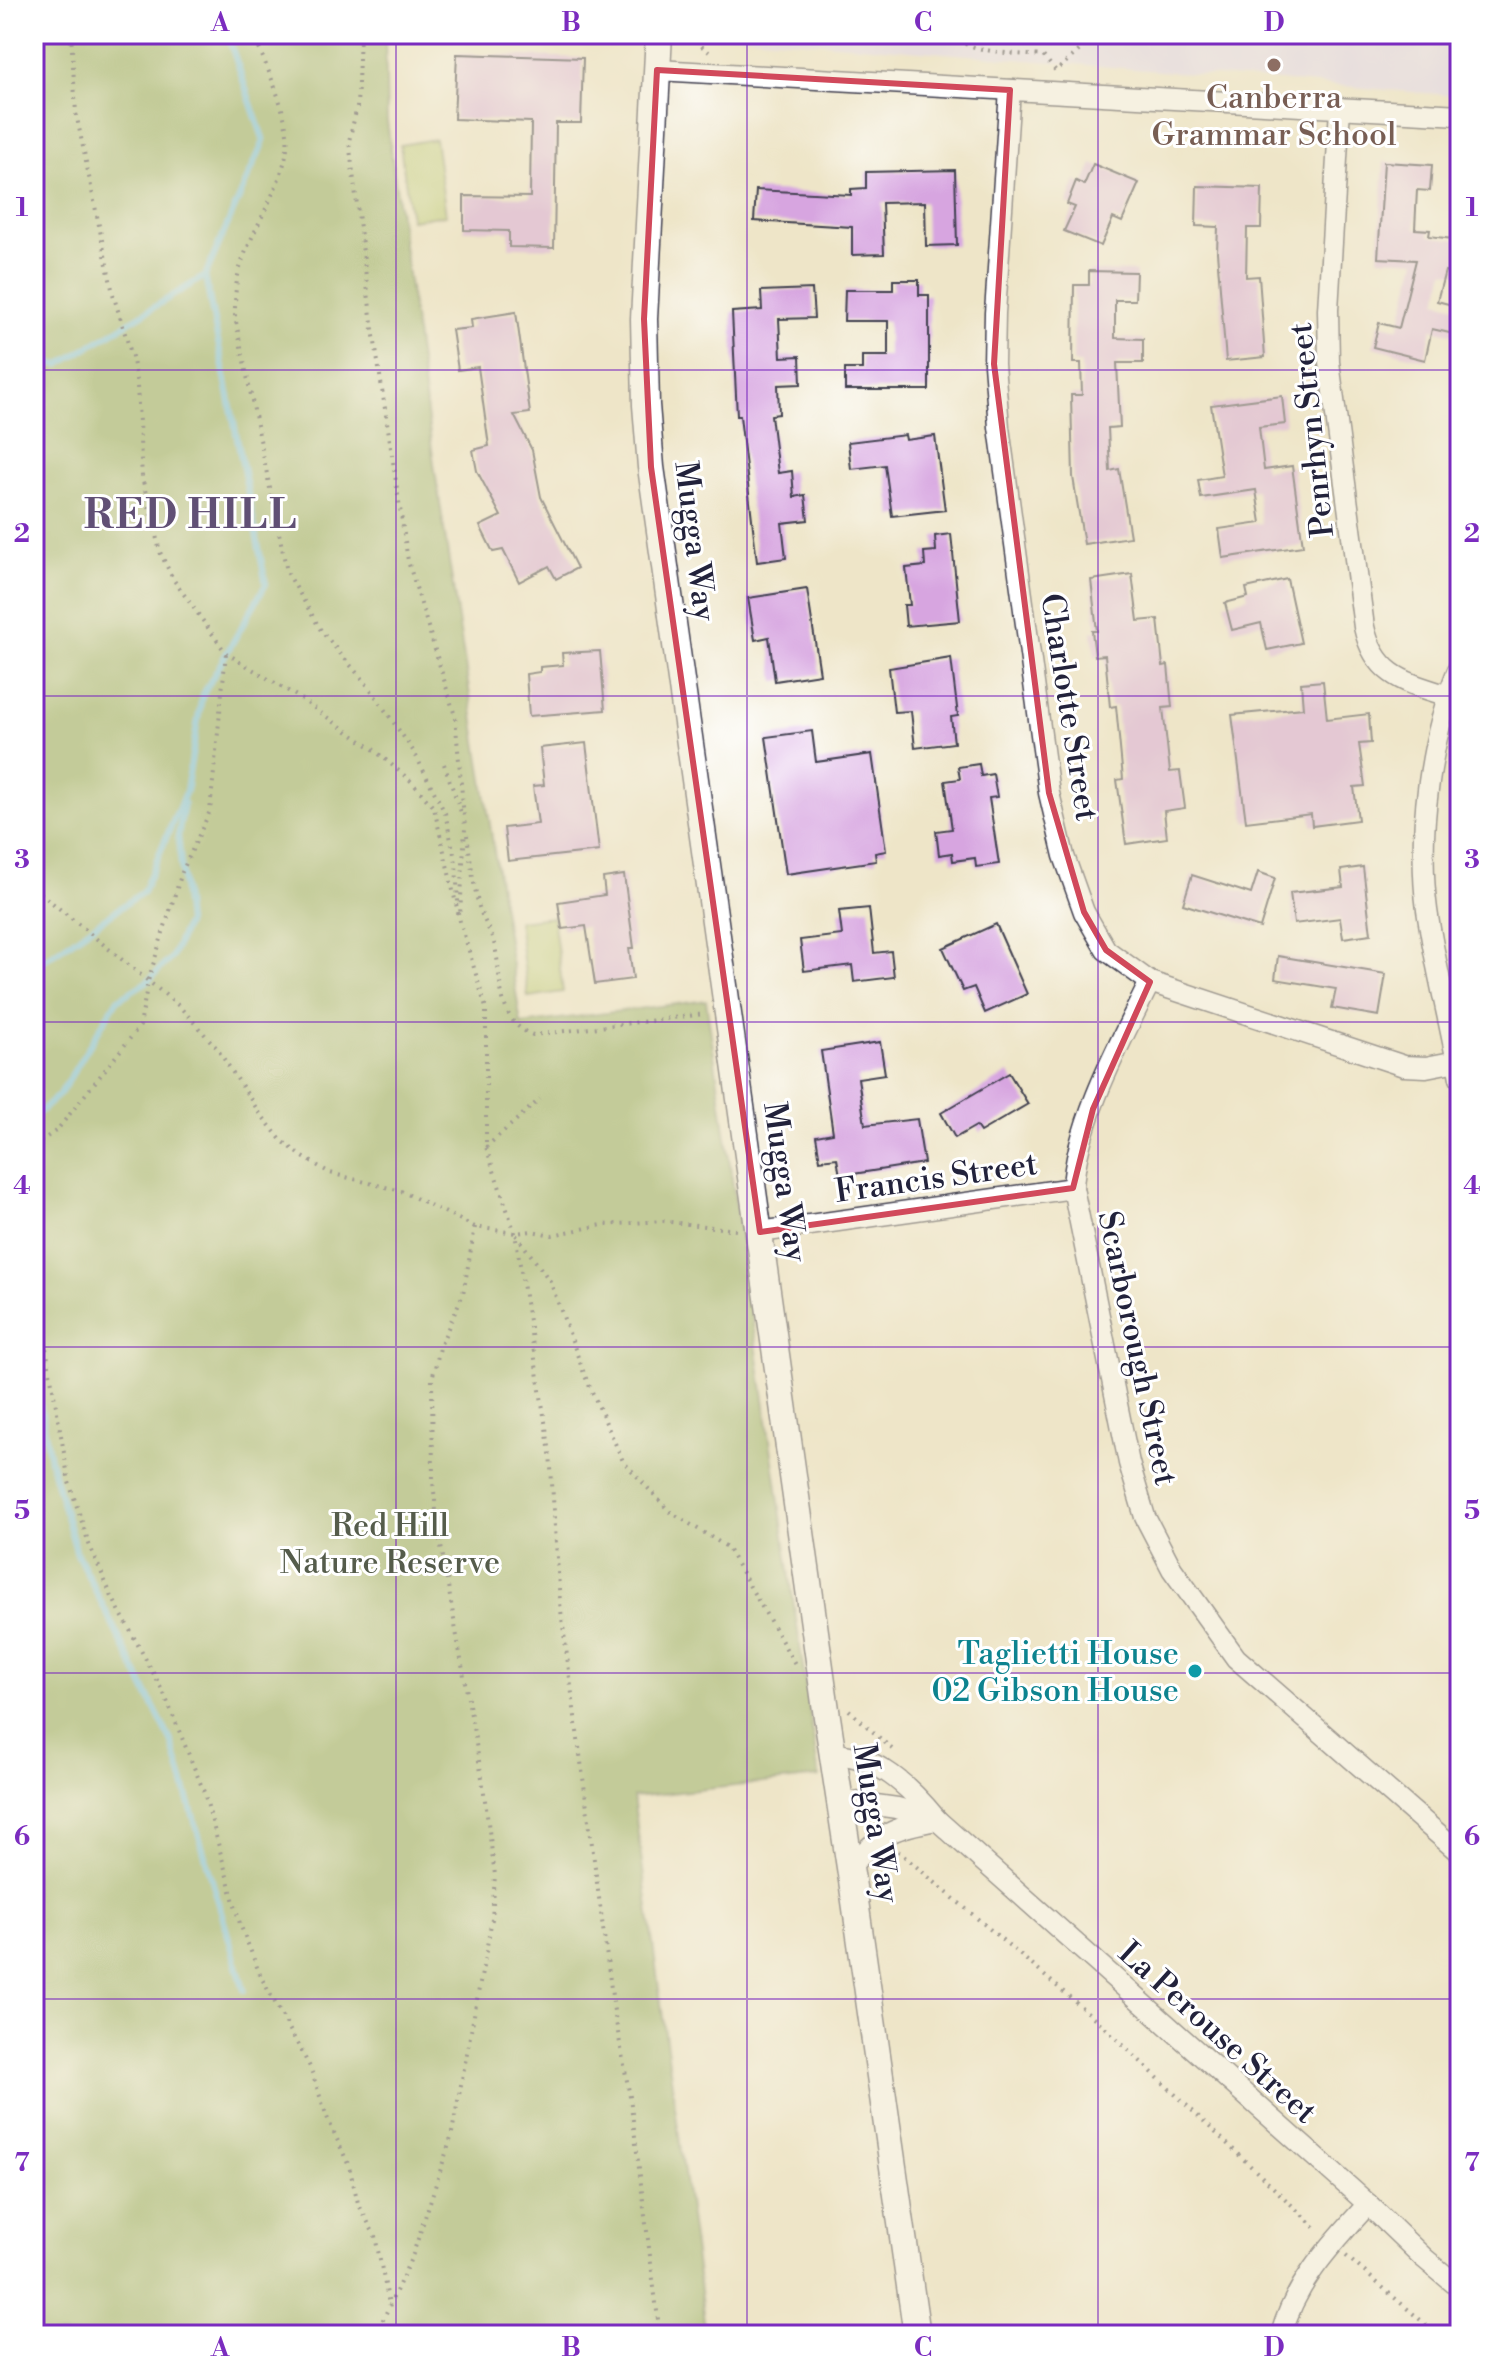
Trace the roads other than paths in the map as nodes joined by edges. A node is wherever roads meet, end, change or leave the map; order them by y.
1 (659, 34) edge
2 (657, 70) junction
3 (1010, 90) junction
4 (1340, 108) junction
5 (1460, 115) edge
6 (1460, 665) edge
7 (1448, 696) junction
8 (1150, 982) junction
9 (1458, 1070) edge
10 (1073, 1188) junction
11 (760, 1232) junction
12 (833, 1754) junction
13 (840, 1800) junction
14 (937, 1820) junction
15 (1460, 1853) edge
16 (850, 1866) junction
17 (1368, 2204) junction
18 (1460, 2288) edge
19 (917, 2335) edge
20 (1281, 2335) edge

1 - 2 main road, Mugga Way
2 - 3 street
2 - 11 main road, Mugga Way
3 - 4 street
3 - 8 street, Charlotte Street
4 - 5 street
4 - 7 street, Penrhyn Street
6 - 7 street
7 - 9 street
8 - 9 street, Charlotte Street
8 - 10 street, Scarborough Street
10 - 11 street, Francis Street
10 - 15 street, Scarborough Street
11 - 12 main road, Mugga Way
12 - 13 main road, Mugga Way
12 - 14 street, La Perouse Street
13 - 14 street, La Perouse Street
13 - 16 main road, Mugga Way
14 - 16 street
14 - 17 street, La Perouse Street
16 - 19 main road, Mugga Way
17 - 18 street, La Perouse Street
17 - 20 street

